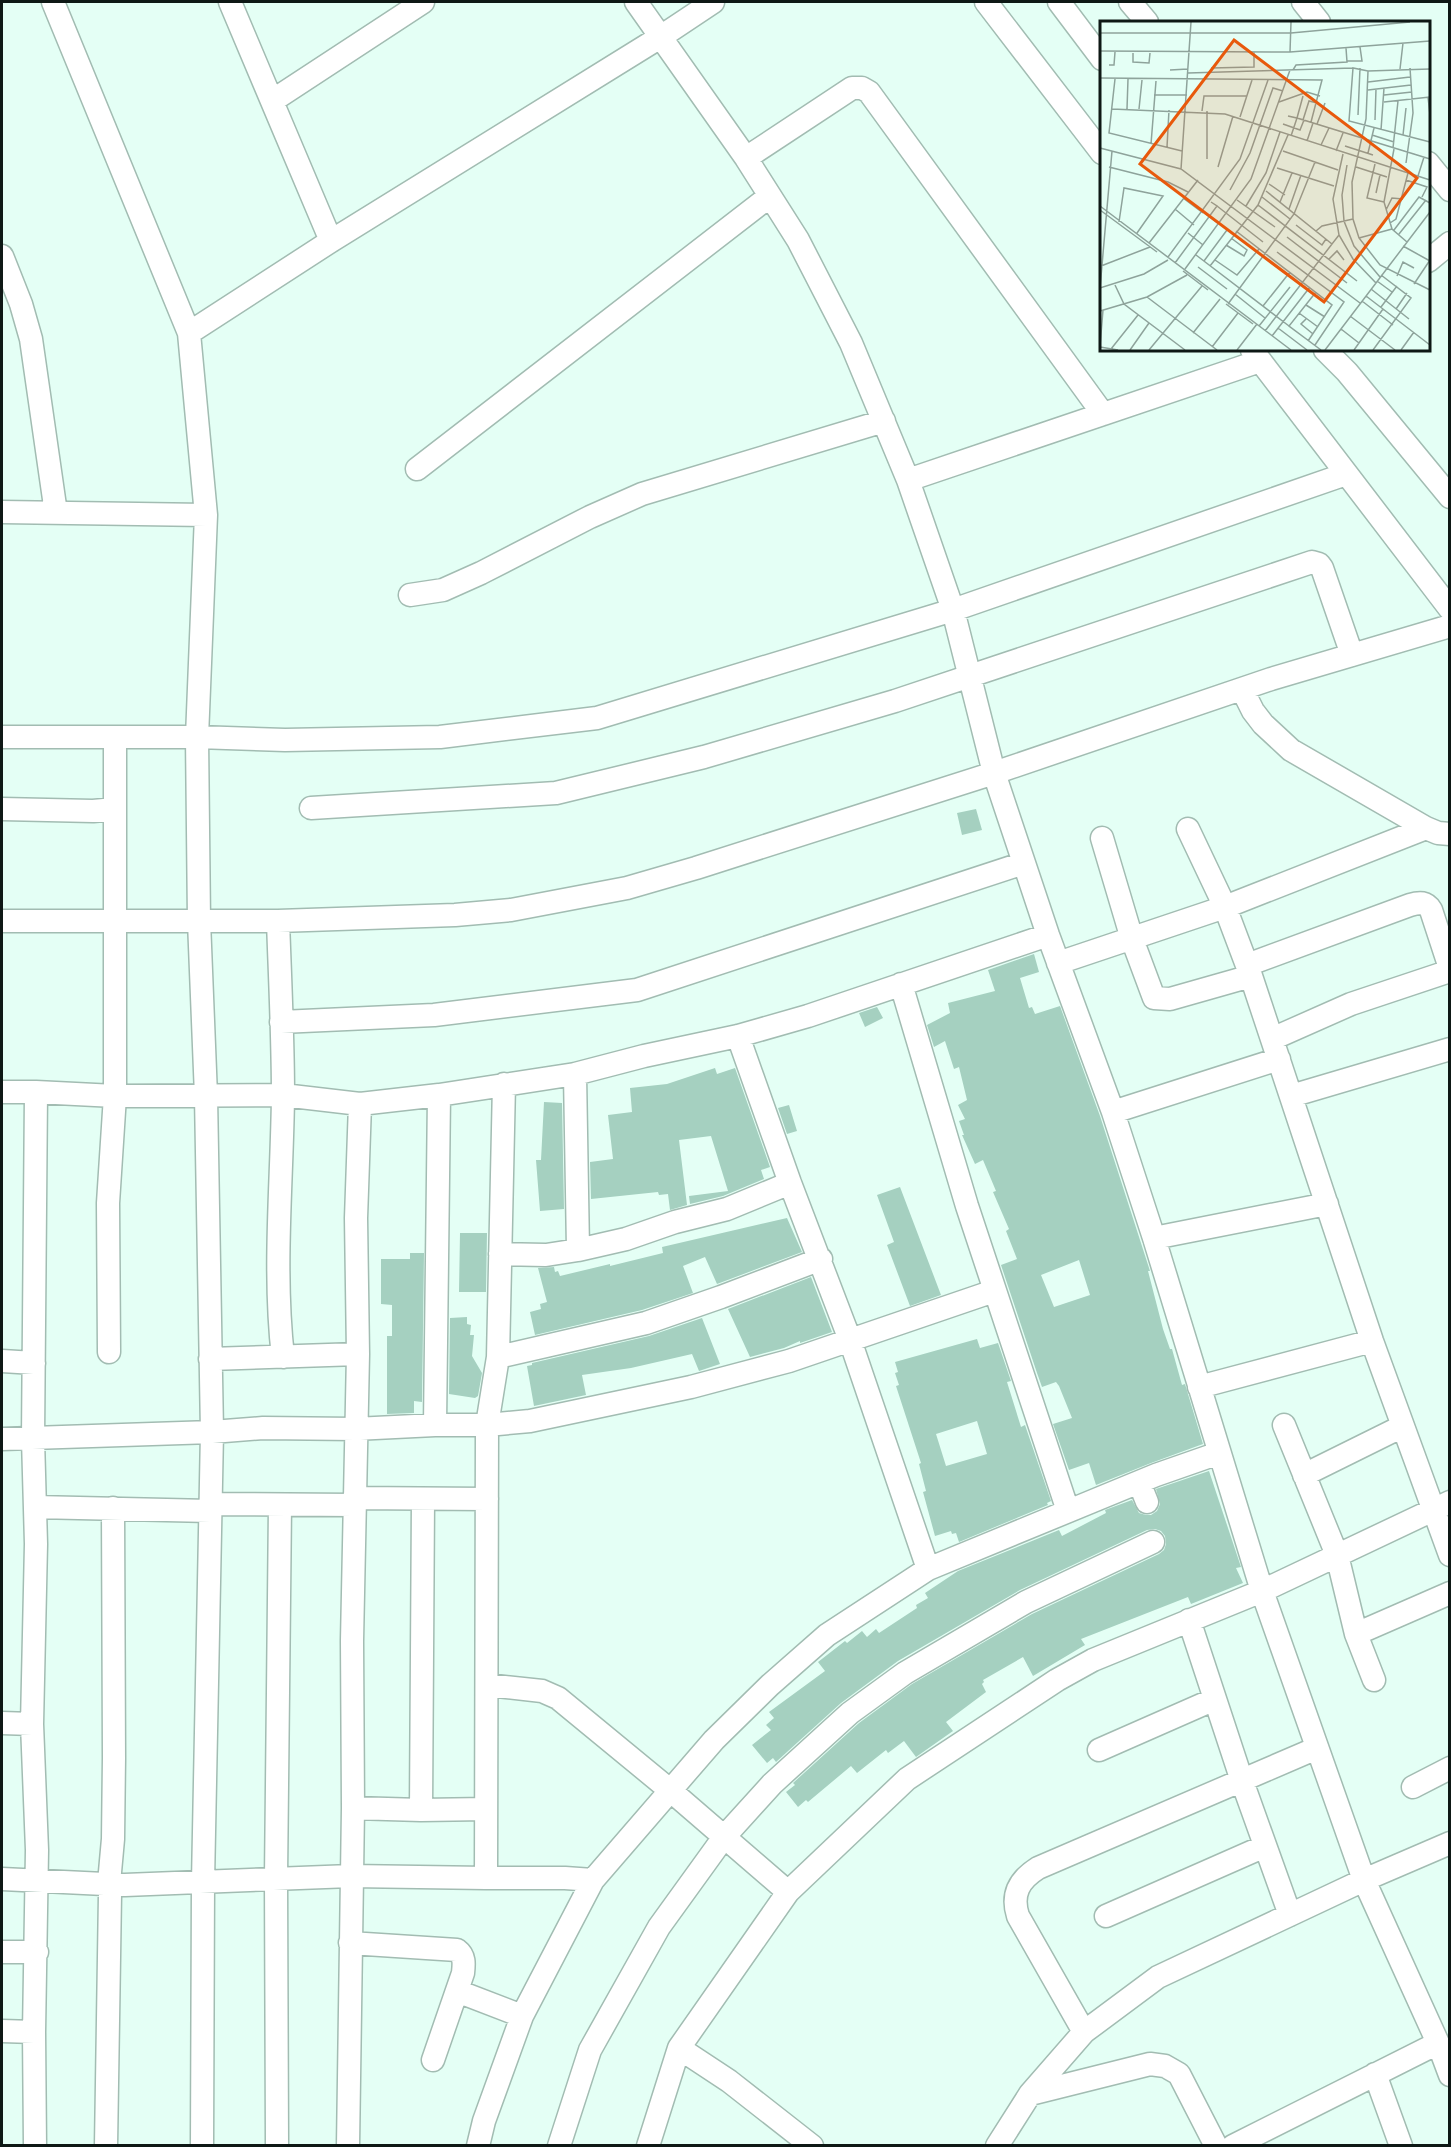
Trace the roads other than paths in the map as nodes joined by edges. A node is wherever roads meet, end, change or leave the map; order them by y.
1 (53, 2) edge
2 (230, 2) edge
3 (423, 2) edge
4 (636, 2) edge
5 (713, 2) edge
6 (986, 2) edge
7 (1059, 2) edge
8 (1130, 2) edge
9 (1303, 2) edge
10 (1146, 21) edge
11 (1318, 21) edge
12 (662, 36) junction
13 (1100, 57) edge
14 (272, 101) junction
15 (1100, 152) edge
16 (747, 158) junction
17 (1430, 166) edge
18 (1449, 190) edge
19 (770, 196) junction
20 (331, 241) junction
21 (1449, 243) edge
22 (2, 256) edge
23 (1430, 259) edge
24 (189, 333) junction
25 (1326, 351) edge
26 (1256, 355) edge
27 (1103, 414) junction
28 (884, 421) junction
29 (417, 469) dead end
30 (1346, 474) junction
31 (908, 480) junction
32 (1449, 497) edge
33 (2, 512) edge
34 (56, 513) junction
35 (206, 515) junction
36 (410, 595) dead end
37 (1449, 609) edge
38 (953, 610) junction
39 (1449, 626) edge
40 (1352, 655) junction
41 (971, 677) junction
42 (1242, 689) junction
43 (2, 737) edge
44 (115, 737) junction
45 (197, 737) junction
46 (994, 773) junction
47 (2, 808) edge
48 (311, 808) dead end
49 (116, 809) junction
50 (1426, 828) junction
51 (1188, 829) dead end
52 (1449, 834) edge
53 (1102, 838) dead end
54 (1024, 863) junction
55 (1225, 907) junction
56 (2, 921) edge
57 (116, 921) junction
58 (199, 921) junction
59 (278, 921) junction
60 (1047, 935) junction
61 (1132, 939) junction
62 (1058, 963) junction
63 (1449, 969) edge
64 (1249, 970) junction
65 (901, 984) junction
66 (281, 1022) junction
67 (738, 1036) junction
68 (1449, 1048) edge
69 (1275, 1049) junction
70 (575, 1074) junction
71 (504, 1084) junction
72 (2, 1092) edge
73 (36, 1092) junction
74 (283, 1095) junction
75 (439, 1095) junction
76 (115, 1096) junction
77 (206, 1096) junction
78 (1291, 1096) junction
79 (360, 1104) junction
80 (1113, 1112) junction
81 (790, 1183) junction
82 (1327, 1204) junction
83 (1154, 1238) junction
84 (578, 1250) junction
85 (500, 1254) junction
86 (821, 1259) junction
87 (994, 1291) junction
88 (850, 1340) junction
89 (1372, 1341) junction
90 (109, 1352) dead end
91 (358, 1354) junction
92 (284, 1357) junction
93 (498, 1358) junction
94 (210, 1359) junction
95 (2, 1361) edge
96 (34, 1363) junction
97 (1199, 1387) junction
98 (435, 1425) junction
99 (487, 1425) junction
100 (1284, 1425) dead end
101 (1403, 1426) junction
102 (355, 1429) junction
103 (212, 1432) junction
104 (2, 1439) edge
105 (33, 1439) junction
106 (1219, 1453) junction
107 (1304, 1475) junction
108 (423, 1499) junction
109 (487, 1499) junction
110 (354, 1501) junction
111 (280, 1505) junction
112 (1441, 1506) edge
113 (35, 1507) junction
114 (113, 1508) junction
115 (210, 1508) junction
116 (1068, 1511) junction
117 (1153, 1542) dead end
118 (1337, 1555) junction
119 (1449, 1555) edge
120 (928, 1569) junction
121 (1262, 1591) junction
122 (1449, 1593) edge
123 (1189, 1620) junction
124 (1356, 1634) junction
125 (1374, 1680) dead end
126 (487, 1685) junction
127 (1215, 1699) junction
128 (2, 1723) edge
129 (32, 1724) junction
130 (1317, 1748) junction
131 (1099, 1750) dead end
132 (1449, 1768) edge
133 (1242, 1781) junction
134 (1413, 1787) dead end
135 (671, 1791) junction
136 (353, 1808) junction
137 (486, 1809) junction
138 (421, 1810) junction
139 (724, 1837) junction
140 (1449, 1843) edge
141 (1265, 1846) junction
142 (351, 1876) junction
143 (276, 1878) junction
144 (486, 1878) junction
145 (2, 1879) edge
146 (37, 1880) junction
147 (593, 1880) junction
148 (1364, 1880) junction
149 (203, 1882) junction
150 (109, 1883) junction
151 (788, 1892) junction
152 (1290, 1915) junction
153 (1106, 1916) dead end
154 (350, 1943) junction
155 (2, 1952) edge
156 (37, 1952) junction
157 (457, 1991) junction
158 (522, 2016) junction
159 (2, 2031) edge
160 (34, 2032) junction
161 (1084, 2032) junction
162 (1438, 2043) junction
163 (679, 2048) junction
164 (433, 2060) dead end
165 (1375, 2074) junction
166 (1449, 2075) edge
167 (1030, 2094) junction
168 (35, 2145) edge
169 (106, 2145) edge
170 (202, 2145) edge
171 (277, 2145) edge
172 (348, 2145) edge
173 (478, 2145) edge
174 (559, 2145) edge
175 (648, 2145) edge
176 (812, 2145) edge
177 (997, 2145) edge
178 (1216, 2145) edge
179 (1233, 2145) edge
180 (1401, 2145) edge

1 - 24 street
2 - 14 street
3 - 14 street
4 - 12 street
5 - 12 street
6 - 15 street
7 - 13 street
8 - 10 street
9 - 11 street
12 - 16 street
12 - 20 street
14 - 20 street
16 - 19 street
16 - 27 street
17 - 18 street
19 - 28 street
19 - 29 street
20 - 24 street
21 - 23 street
22 - 34 street
24 - 35 street
25 - 32 street
26 - 27 street
26 - 30 street
27 - 31 street
28 - 31 street
28 - 36 street
30 - 37 street
30 - 38 street
31 - 38 street
33 - 34 street
34 - 35 street
35 - 45 street
38 - 41 street
38 - 45 street
39 - 40 street
40 - 41 street
40 - 42 street
41 - 46 street
41 - 48 street
42 - 46 street
42 - 50 street
43 - 44 street
44 - 45 street
44 - 49 street
45 - 58 street
46 - 54 street
46 - 59 street
47 - 49 street
49 - 57 street
50 - 52 street
50 - 55 street
51 - 55 street
53 - 61 street
54 - 60 street
54 - 66 street
55 - 61 street
55 - 64 street
56 - 57 street
57 - 58 street
57 - 76 street
58 - 59 street
58 - 77 street
59 - 66 street
60 - 62 street
60 - 65 street
61 - 62 street
61 - 64 street
62 - 80 street
63 - 64 street
63 - 69 street
64 - 69 street
65 - 67 street
65 - 87 street
66 - 74 street
67 - 70 street
67 - 81 street
68 - 78 street
69 - 78 street
69 - 80 street
70 - 71 street
70 - 84 street
71 - 75 street
71 - 85 street
72 - 73 street
73 - 76 street
73 - 96 street
74 - 77 street
74 - 79 street
74 - 92 street
75 - 79 street
75 - 98 street
76 - 77 street
76 - 90 street
77 - 94 street
78 - 82 street
79 - 91 street
80 - 83 street
81 - 84 street
81 - 86 street
82 - 83 street
82 - 89 street
83 - 97 street
84 - 85 street
85 - 93 street
86 - 88 street
86 - 93 street
87 - 88 street
87 - 116 street
88 - 99 street
88 - 120 street
89 - 97 street
89 - 101 street
91 - 92 street
91 - 102 street
92 - 94 street
93 - 99 street
94 - 103 street
95 - 96 street
96 - 105 street
97 - 106 street
98 - 99 street
98 - 102 street
99 - 109 street
100 - 107 street
101 - 107 street
101 - 112 street
102 - 103 street
102 - 110 street
103 - 105 street
103 - 115 street
104 - 105 street
105 - 113 street
106 - 116 street
106 - 121 street
107 - 118 street
108 - 109 street
108 - 110 street
108 - 138 street
109 - 126 street
110 - 111 street
110 - 136 street
111 - 115 street
111 - 143 street
112 - 118 street
112 - 119 street
113 - 114 street
113 - 129 street
114 - 115 street
114 - 150 street
115 - 149 street
116 - 120 street
117 - 139 street
118 - 121 street
118 - 124 street
120 - 135 street
121 - 123 street
121 - 130 street
122 - 124 street
123 - 127 street
123 - 151 street
124 - 125 street
126 - 135 street
126 - 137 street
127 - 131 street
127 - 133 street
128 - 129 street
129 - 146 street
130 - 133 street
130 - 148 street
132 - 134 street
133 - 141 street
133 - 161 street
135 - 139 street
135 - 147 street
136 - 138 street
136 - 142 street
137 - 138 street
137 - 144 street
139 - 151 street
139 - 174 street
140 - 148 street
141 - 152 street
141 - 153 street
142 - 143 street
142 - 144 street
142 - 154 street
143 - 149 street
143 - 171 street
144 - 147 street
145 - 146 street
146 - 150 street
146 - 156 street
147 - 158 street
148 - 152 street
148 - 162 street
149 - 150 street
149 - 170 street
150 - 169 street
151 - 163 street
152 - 161 street
154 - 157 street
154 - 172 street
155 - 156 street
156 - 160 street
157 - 158 street
157 - 164 street
158 - 173 street
159 - 160 street
160 - 168 street
161 - 167 street
162 - 165 street
162 - 166 street
163 - 175 street
163 - 176 street
165 - 179 street
165 - 180 street
167 - 177 street
167 - 178 street

